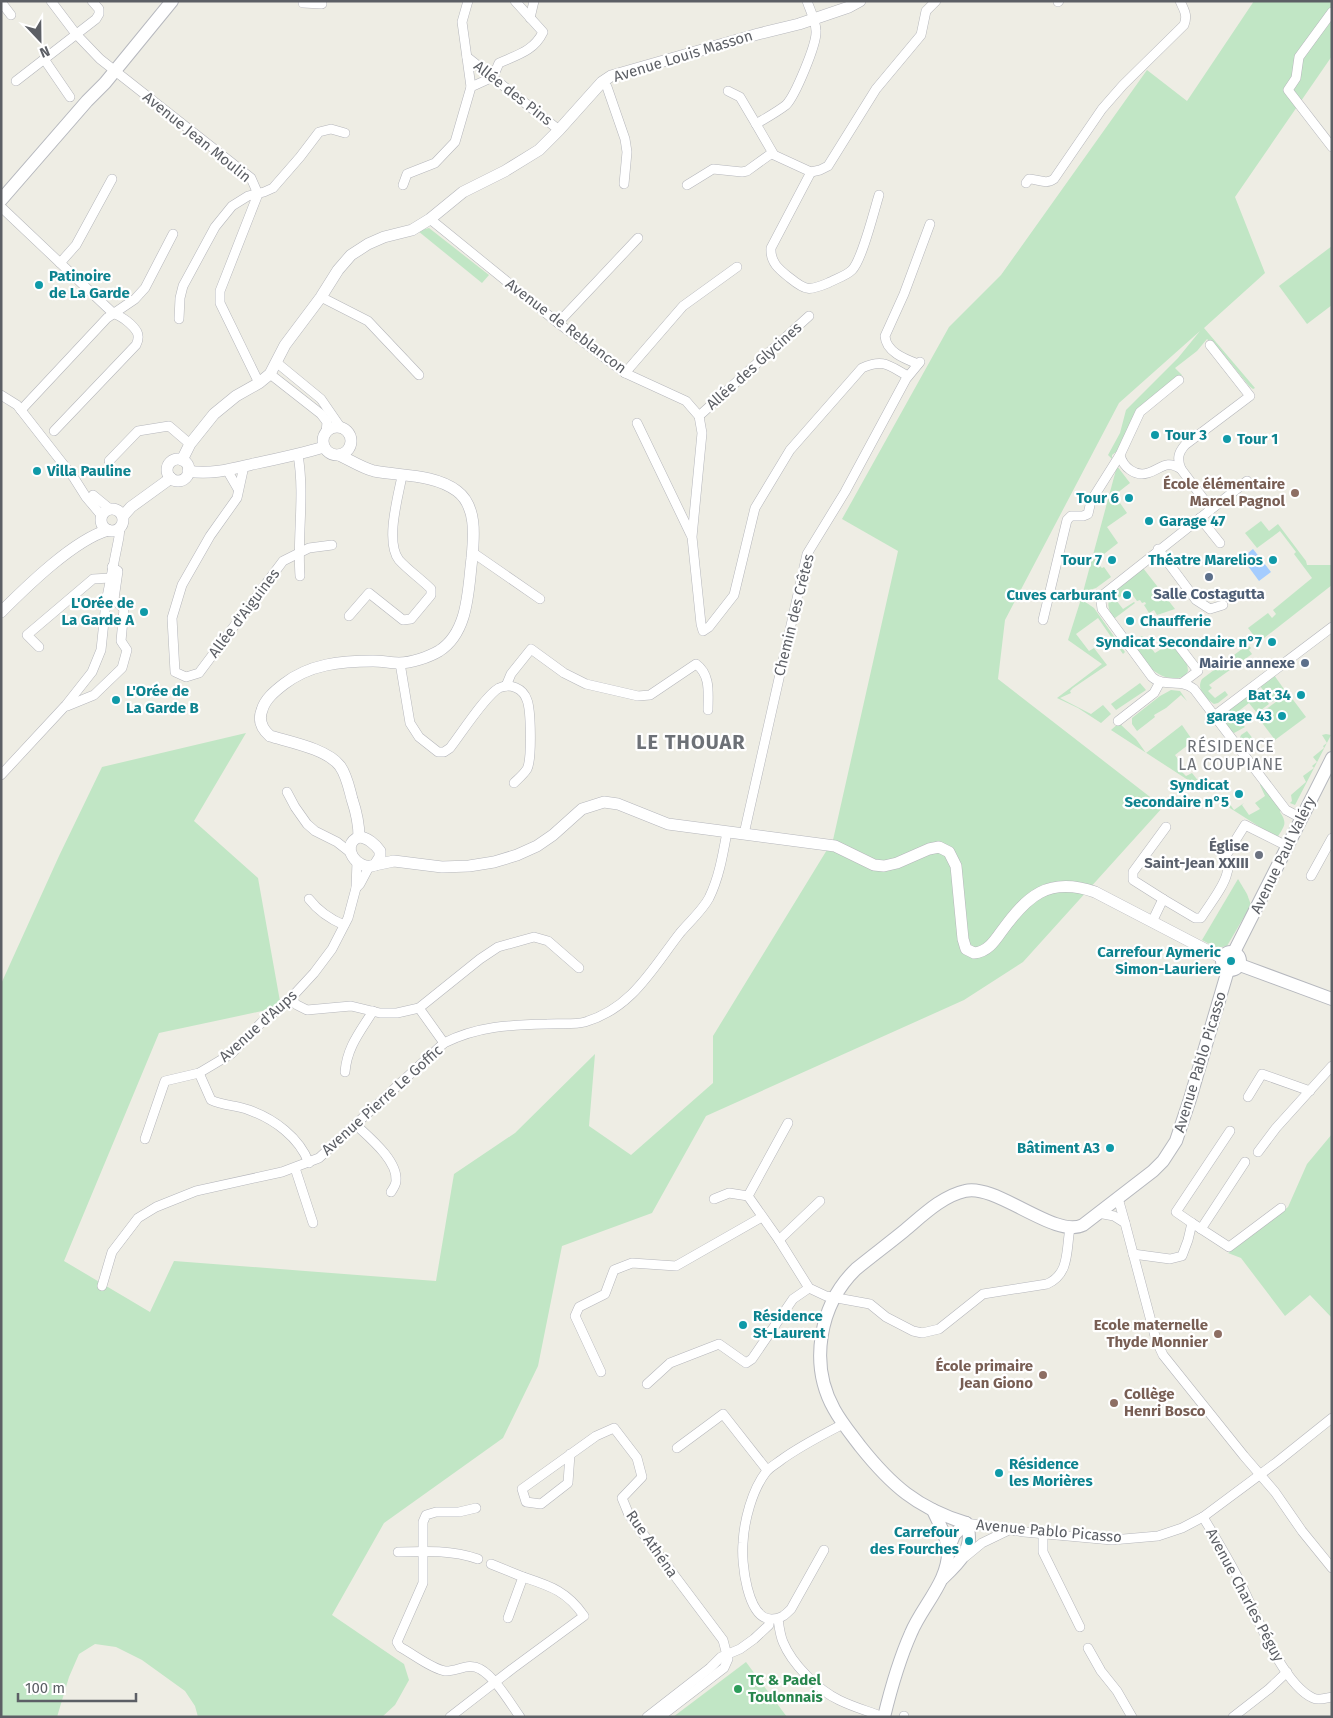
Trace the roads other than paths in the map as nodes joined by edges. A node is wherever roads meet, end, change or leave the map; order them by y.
1 (92, 1) edge
2 (172, 1) edge
3 (303, 1) edge
4 (468, 1) edge
5 (515, 1) edge
6 (534, 1) edge
7 (807, 1) edge
8 (860, 1) edge
9 (936, 1) edge
10 (1180, 1) edge
11 (1, 2) edge
12 (54, 2) edge
13 (322, 4) dead end
14 (1332, 12) edge
15 (11, 15) dead end
16 (530, 18) junction
17 (813, 20) junction
18 (76, 34) junction
19 (467, 56) junction
20 (44, 59) junction
21 (112, 70) junction
22 (493, 78) junction
23 (16, 81) dead end
24 (602, 82) junction
25 (471, 87) junction
26 (728, 91) dead end
27 (70, 97) dead end
28 (756, 124) junction
29 (559, 130) junction
30 (345, 133) dead end
31 (1332, 147) edge
32 (772, 153) junction
33 (811, 172) junction
34 (112, 179) dead end
35 (1026, 183) dead end
36 (624, 184) dead end
37 (403, 185) dead end
38 (687, 185) dead end
39 (258, 194) junction
40 (879, 195) dead end
41 (1, 200) edge
42 (1, 207) edge
43 (430, 219) junction
44 (930, 224) dead end
45 (173, 234) dead end
46 (638, 238) dead end
47 (60, 263) junction
48 (738, 267) dead end
49 (321, 296) junction
50 (114, 314) junction
51 (809, 316) dead end
52 (180, 319) dead end
53 (558, 322) junction
54 (1210, 345) dead end
55 (276, 362) junction
56 (625, 373) junction
57 (270, 374) junction
58 (419, 375) dead end
59 (908, 376) junction
60 (1179, 380) dead end
61 (258, 383) junction
62 (1, 395) edge
63 (21, 410) junction
64 (699, 416) junction
65 (637, 423) dead end
66 (341, 428) junction
67 (54, 431) dead end
68 (326, 433) junction
69 (190, 444) junction
70 (350, 444) junction
71 (324, 447) junction
72 (298, 455) junction
73 (339, 455) junction
74 (1120, 455) junction
75 (182, 460) junction
76 (109, 461) dead end
77 (244, 466) junction
78 (1181, 469) junction
79 (227, 470) junction
80 (188, 471) junction
81 (383, 472) junction
82 (169, 476) junction
83 (402, 476) junction
84 (1247, 481) dead end
85 (238, 489) junction
86 (1211, 509) junction
87 (1200, 518) junction
88 (112, 520) junction
89 (692, 536) junction
90 (1220, 543) dead end
91 (332, 545) dead end
92 (1158, 550) junction
93 (472, 552) junction
94 (298, 554) junction
95 (112, 568) junction
96 (300, 576) dead end
97 (110, 578) junction
98 (540, 599) dead end
99 (1223, 605) dead end
100 (1, 612) edge
101 (349, 616) dead end
102 (1043, 620) dead end
103 (1332, 627) edge
104 (1178, 645) dead end
105 (40, 647) dead end
106 (400, 663) junction
107 (1160, 682) junction
108 (1182, 683) junction
109 (506, 686) junction
110 (64, 707) junction
111 (708, 710) dead end
112 (1214, 716) junction
113 (1118, 721) dead end
114 (1332, 758) edge
115 (2, 773) edge
116 (1328, 776) edge
117 (514, 783) dead end
118 (287, 792) dead end
119 (1301, 818) junction
120 (1166, 827) dead end
121 (727, 832) junction
122 (744, 834) junction
123 (1332, 838) edge
124 (358, 846) junction
125 (1287, 846) junction
126 (380, 852) junction
127 (394, 861) junction
128 (372, 866) junction
129 (1311, 876) dead end
130 (356, 888) junction
131 (309, 899) dead end
132 (1163, 899) junction
133 (1152, 922) junction
134 (344, 926) junction
135 (1234, 952) junction
136 (1222, 958) junction
137 (1240, 965) junction
138 (579, 968) dead end
139 (1228, 970) junction
140 (290, 999) junction
141 (1332, 999) edge
142 (419, 1008) junction
143 (374, 1011) junction
144 (444, 1043) junction
145 (1332, 1066) edge
146 (345, 1072) dead end
147 (199, 1073) junction
148 (1310, 1091) junction
149 (1248, 1097) dead end
150 (788, 1123) dead end
151 (356, 1125) junction
152 (1230, 1131) dead end
153 (145, 1139) dead end
154 (1258, 1152) dead end
155 (1245, 1162) dead end
156 (309, 1163) junction
157 (295, 1168) junction
158 (391, 1192) dead end
159 (748, 1196) junction
160 (1118, 1198) junction
161 (714, 1199) dead end
162 (820, 1201) dead end
163 (1281, 1208) dead end
164 (1098, 1213) junction
165 (762, 1217) junction
166 (1125, 1223) junction
167 (1192, 1223) junction
168 (313, 1224) dead end
169 (1070, 1228) junction
170 (1201, 1229) junction
171 (779, 1240) junction
172 (1133, 1254) junction
173 (102, 1286) dead end
174 (809, 1288) junction
175 (834, 1297) junction
176 (601, 1372) dead end
177 (647, 1384) dead end
178 (1332, 1418) edge
179 (843, 1424) junction
180 (677, 1448) dead end
181 (570, 1454) junction
182 (767, 1470) junction
183 (1260, 1475) junction
184 (476, 1508) dead end
185 (933, 1510) junction
186 (1203, 1516) junction
187 (966, 1523) junction
188 (1009, 1530) junction
189 (1043, 1533) junction
190 (824, 1550) dead end
191 (948, 1550) junction
192 (423, 1551) junction
193 (398, 1552) dead end
194 (478, 1559) dead end
195 (963, 1559) junction
196 (491, 1564) dead end
197 (1332, 1568) edge
198 (523, 1577) junction
199 (940, 1582) junction
200 (508, 1618) dead end
201 (773, 1619) junction
202 (1080, 1627) dead end
203 (1088, 1648) dead end
204 (728, 1654) junction
205 (1287, 1672) junction
206 (494, 1683) junction
207 (1332, 1697) edge
208 (450, 1717) edge
209 (520, 1717) edge
210 (647, 1717) edge
211 (660, 1717) edge
212 (883, 1717) edge
213 (1132, 1717) edge
214 (1233, 1717) edge

1 - 18 street
2 - 21 main road
3 - 13 street
4 - 19 street
5 - 16 street
6 - 16 street
7 - 17 street
8 - 17 street, Avenue Louis Masson
9 - 33 street
10 - 35 street
11 - 15 street
12 - 18 street, Avenue Jean Moulin
14 - 31 street
16 - 22 street
17 - 24 street, Avenue Louis Masson
17 - 28 street
18 - 20 street
18 - 21 street, Avenue Jean Moulin
19 - 22 street, Allée des Pins
19 - 25 street
20 - 23 street
20 - 27 street
21 - 39 street, Avenue Jean Moulin
21 - 41 main road
22 - 25 street
22 - 29 street, Allée des Pins
24 - 29 street, Avenue Louis Masson
24 - 36 street
25 - 37 street
26 - 28 street
28 - 32 street
29 - 43 street, Avenue Louis Masson
30 - 39 street
32 - 33 street
32 - 38 street
33 - 40 street
34 - 47 street
39 - 52 street
39 - 61 street, Avenue Jean Moulin
42 - 47 street
43 - 49 street, Avenue Louis Masson
43 - 53 street, Avenue de Reblancon
44 - 59 street, Chemin des Crêtes
45 - 50 street
46 - 53 street
47 - 50 street
48 - 56 street
49 - 55 street, Avenue Louis Masson
49 - 58 street
50 - 63 street
50 - 67 street
51 - 64 street, Allée des Glycines
53 - 56 street, Avenue de Reblancon
54 - 78 street
55 - 57 street, Avenue Louis Masson
55 - 66 street
56 - 64 street, Avenue de Reblancon
57 - 61 street, Avenue Louis Masson
57 - 68 street
59 - 89 street
59 - 122 street, Chemin des Crêtes
60 - 74 street
61 - 69 street, Avenue Louis Masson
62 - 63 street
63 - 88 street
64 - 89 street
65 - 89 street
66 - 68 street
66 - 70 street
68 - 71 street
69 - 75 street, Avenue Louis Masson
69 - 76 street
70 - 73 street
70 - 81 street
71 - 72 street
71 - 73 street
72 - 77 street
72 - 94 street
73 - 81 street
74 - 78 street
74 - 102 street
75 - 80 street
75 - 82 street
77 - 79 street
77 - 85 street
78 - 86 street
79 - 80 street
79 - 85 street
80 - 82 street
81 - 83 street
82 - 88 street
83 - 93 street
83 - 101 street
84 - 86 street
85 - 94 street, Allée d'Aiguines
86 - 87 street
87 - 90 street
87 - 92 street
88 - 95 street
88 - 100 street
91 - 94 street, Allée d'Aiguines
92 - 99 street
92 - 107 street
93 - 98 street
93 - 106 street
94 - 96 street
95 - 97 street
95 - 110 street
97 - 105 street
97 - 110 street
103 - 112 street
104 - 108 street
106 - 109 street
106 - 124 street
107 - 108 street
107 - 113 street
108 - 112 street
109 - 111 street
109 - 117 street
110 - 115 street
112 - 119 street
114 - 116 main road, Avenue Paul Valéry
116 - 119 main road, Avenue Paul Valéry
118 - 124 street
119 - 125 main road, Avenue Paul Valéry
120 - 132 street
121 - 122 street
121 - 127 street
121 - 144 street, Avenue Pierre Le Goffic
122 - 133 street
123 - 129 street
124 - 126 street
124 - 128 street
124 - 130 street, Avenue d'Aups
125 - 132 street
125 - 135 main road, Avenue Paul Valéry
126 - 127 street
126 - 128 street
127 - 128 street
128 - 130 street, Avenue d'Aups
130 - 134 street, Avenue d'Aups
131 - 134 street
132 - 133 street
133 - 136 street
134 - 140 street, Avenue d'Aups
135 - 136 main road
135 - 137 main road
136 - 139 main road
137 - 139 main road
137 - 141 main road
138 - 142 street
139 - 160 main road, Avenue Pablo Picasso
140 - 143 street
140 - 147 street, Avenue d'Aups
142 - 143 street
142 - 144 street
143 - 146 street
144 - 151 street, Avenue Pierre Le Goffic
145 - 148 street
147 - 153 street, Avenue d'Aups
147 - 156 street
148 - 149 street
148 - 154 street
150 - 159 street
151 - 156 street, Avenue Pierre Le Goffic
151 - 158 street
152 - 167 street
155 - 170 street
156 - 157 street, Avenue Pierre Le Goffic
157 - 168 street
157 - 173 street, Avenue Pierre Le Goffic
159 - 161 street
159 - 165 street
160 - 164 main road, Avenue Pablo Picasso
160 - 166 street
162 - 171 street
163 - 170 street
164 - 166 street
164 - 169 main road, Avenue Pablo Picasso
165 - 171 street
165 - 176 street
166 - 172 street
167 - 170 street
167 - 172 street
169 - 175 main road, Avenue Pablo Picasso
169 - 175 street
171 - 174 street
172 - 183 street
174 - 175 street
174 - 177 street
175 - 179 main road, Avenue Pablo Picasso
178 - 183 street, Avenue Pablo Picasso
179 - 182 street
179 - 185 main road, Avenue Pablo Picasso
180 - 182 street
181 - 181 street, Rue Athéna
181 - 204 street, Rue Athéna
182 - 201 street
183 - 186 street, Avenue Pablo Picasso
183 - 197 street
184 - 192 street
185 - 187 main road, Avenue Pablo Picasso
185 - 191 main road
186 - 189 street, Avenue Pablo Picasso
186 - 205 street, Avenue Charles Péguy
187 - 188 street, Avenue Pablo Picasso
187 - 191 main road
187 - 195 main road
188 - 189 street, Avenue Pablo Picasso
188 - 195 street
189 - 202 street
190 - 201 street
191 - 199 main road
192 - 193 street
192 - 194 street
192 - 206 street
195 - 199 main road
196 - 198 street
198 - 200 street
198 - 206 street
199 - 212 main road
201 - 204 street
201 - 212 street
203 - 213 street
204 - 210 street
204 - 211 street
205 - 207 street, Avenue Charles Péguy
205 - 214 street
206 - 208 street
206 - 209 street

